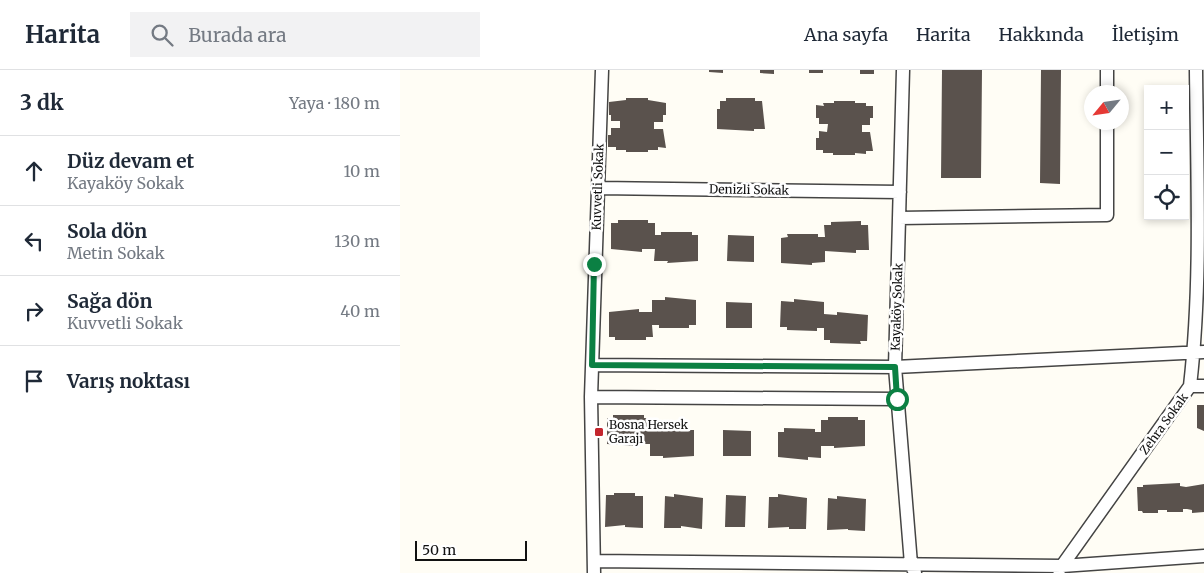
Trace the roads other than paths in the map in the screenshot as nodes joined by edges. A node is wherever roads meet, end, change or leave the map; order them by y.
1 (602, 70) edge
2 (902, 70) edge
3 (1107, 70) edge
4 (1196, 70) edge
5 (1107, 85) edge
6 (1107, 130) edge
7 (1201, 175) edge
8 (599, 188) junction
9 (900, 192) junction
10 (1201, 209) edge
11 (899, 218) junction
12 (1199, 352) edge
13 (592, 365) junction
14 (895, 367) junction
15 (1190, 386) junction
16 (1204, 386) edge
17 (591, 397) junction
18 (897, 399) junction
19 (1204, 556) edge
20 (595, 567) edge
21 (913, 569) edge
22 (1060, 570) edge

1 - 8 street, Kuvvetli Sokak
2 - 9 street, Kayaköy Sokak
3 - 5 street
4 - 7 street, Zehra Sokak
6 - 11 street
7 - 10 street, Zehra Sokak
8 - 9 street, Denizli Sokak
8 - 13 street, Kuvvetli Sokak
9 - 11 street, Kayaköy Sokak
10 - 12 street, Zehra Sokak
11 - 14 street, Kayaköy Sokak
12 - 14 street
12 - 15 street, Zehra Sokak
13 - 14 street
13 - 17 street, Kuvvetli Sokak
14 - 18 street, Kayaköy Sokak
15 - 16 street
15 - 22 street, Zehra Sokak
17 - 18 street
17 - 20 street, Kuvvetli Sokak
18 - 21 street, Kayaköy Sokak
19 - 22 street
20 - 21 street
21 - 22 street

